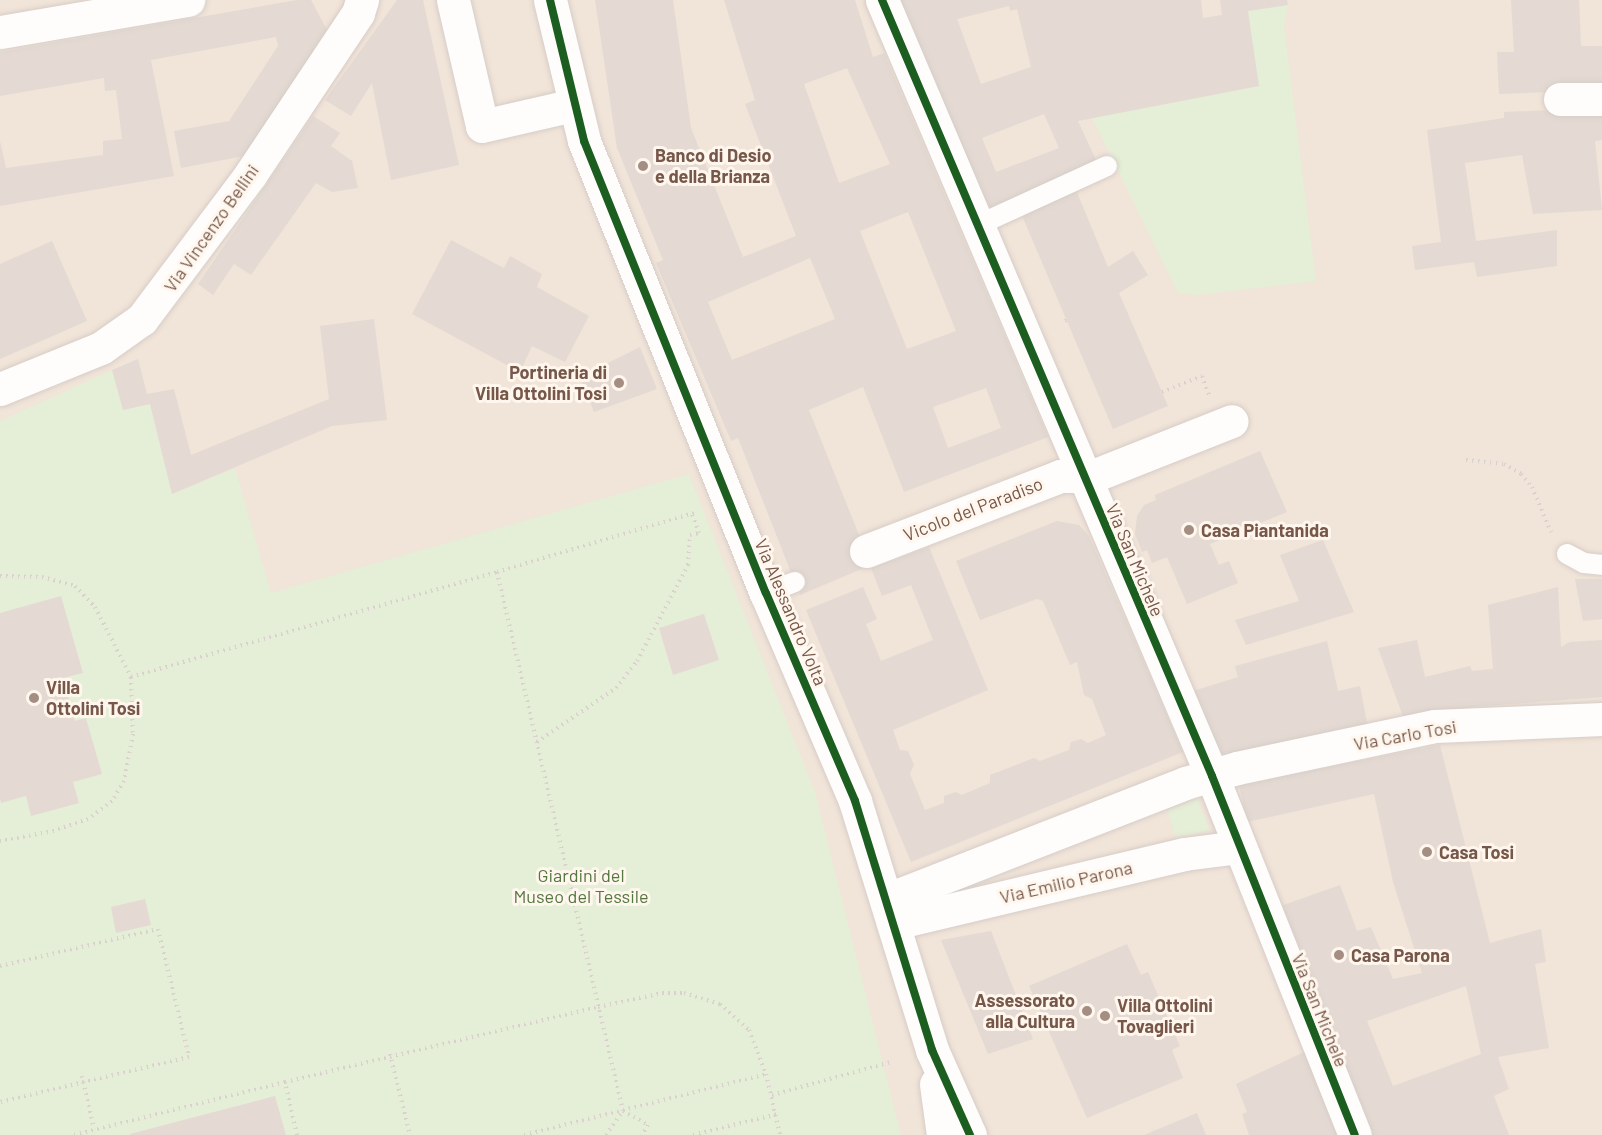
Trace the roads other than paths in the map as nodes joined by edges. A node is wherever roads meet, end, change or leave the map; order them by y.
1 (188, 0) edge
2 (362, 0) edge
3 (453, 0) edge
4 (550, 0) edge
5 (882, 0) edge
6 (0, 32) edge
7 (1560, 99) dead end
8 (1602, 99) edge
9 (574, 105) junction
10 (1107, 166) dead end
11 (975, 226) junction
12 (0, 389) edge
13 (1222, 413) road end
14 (1082, 475) junction
15 (866, 551) dead end
16 (1567, 554) road end
17 (1602, 565) edge
18 (1602, 719) edge
19 (1212, 776) junction
20 (1238, 847) junction
21 (892, 911) junction
22 (932, 1050) junction
23 (943, 1135) edge
24 (970, 1135) edge
25 (1355, 1135) edge

1 - 6 street
2 - 12 street, Via Vincenzo Bellini
3 - 9 street
4 - 9 street, Via Alessandro Volta
5 - 11 street, Via San Michele
7 - 8 street
9 - 21 street, Via Alessandro Volta
10 - 11 lane
11 - 14 street, Via San Michele
13 - 14 street, Vicolo del Paradiso
14 - 15 street, Vicolo del Paradiso
14 - 19 street, Via San Michele
16 - 17 lane
18 - 19 street, Via Carlo Tosi
19 - 20 street, Via San Michele
19 - 21 street
20 - 21 street, Via Emilio Parona
20 - 25 street, Via San Michele
21 - 22 street, Via Alessandro Volta
22 - 23 street, Via Alessandro Volta
22 - 24 street, Via Alessandro Volta

